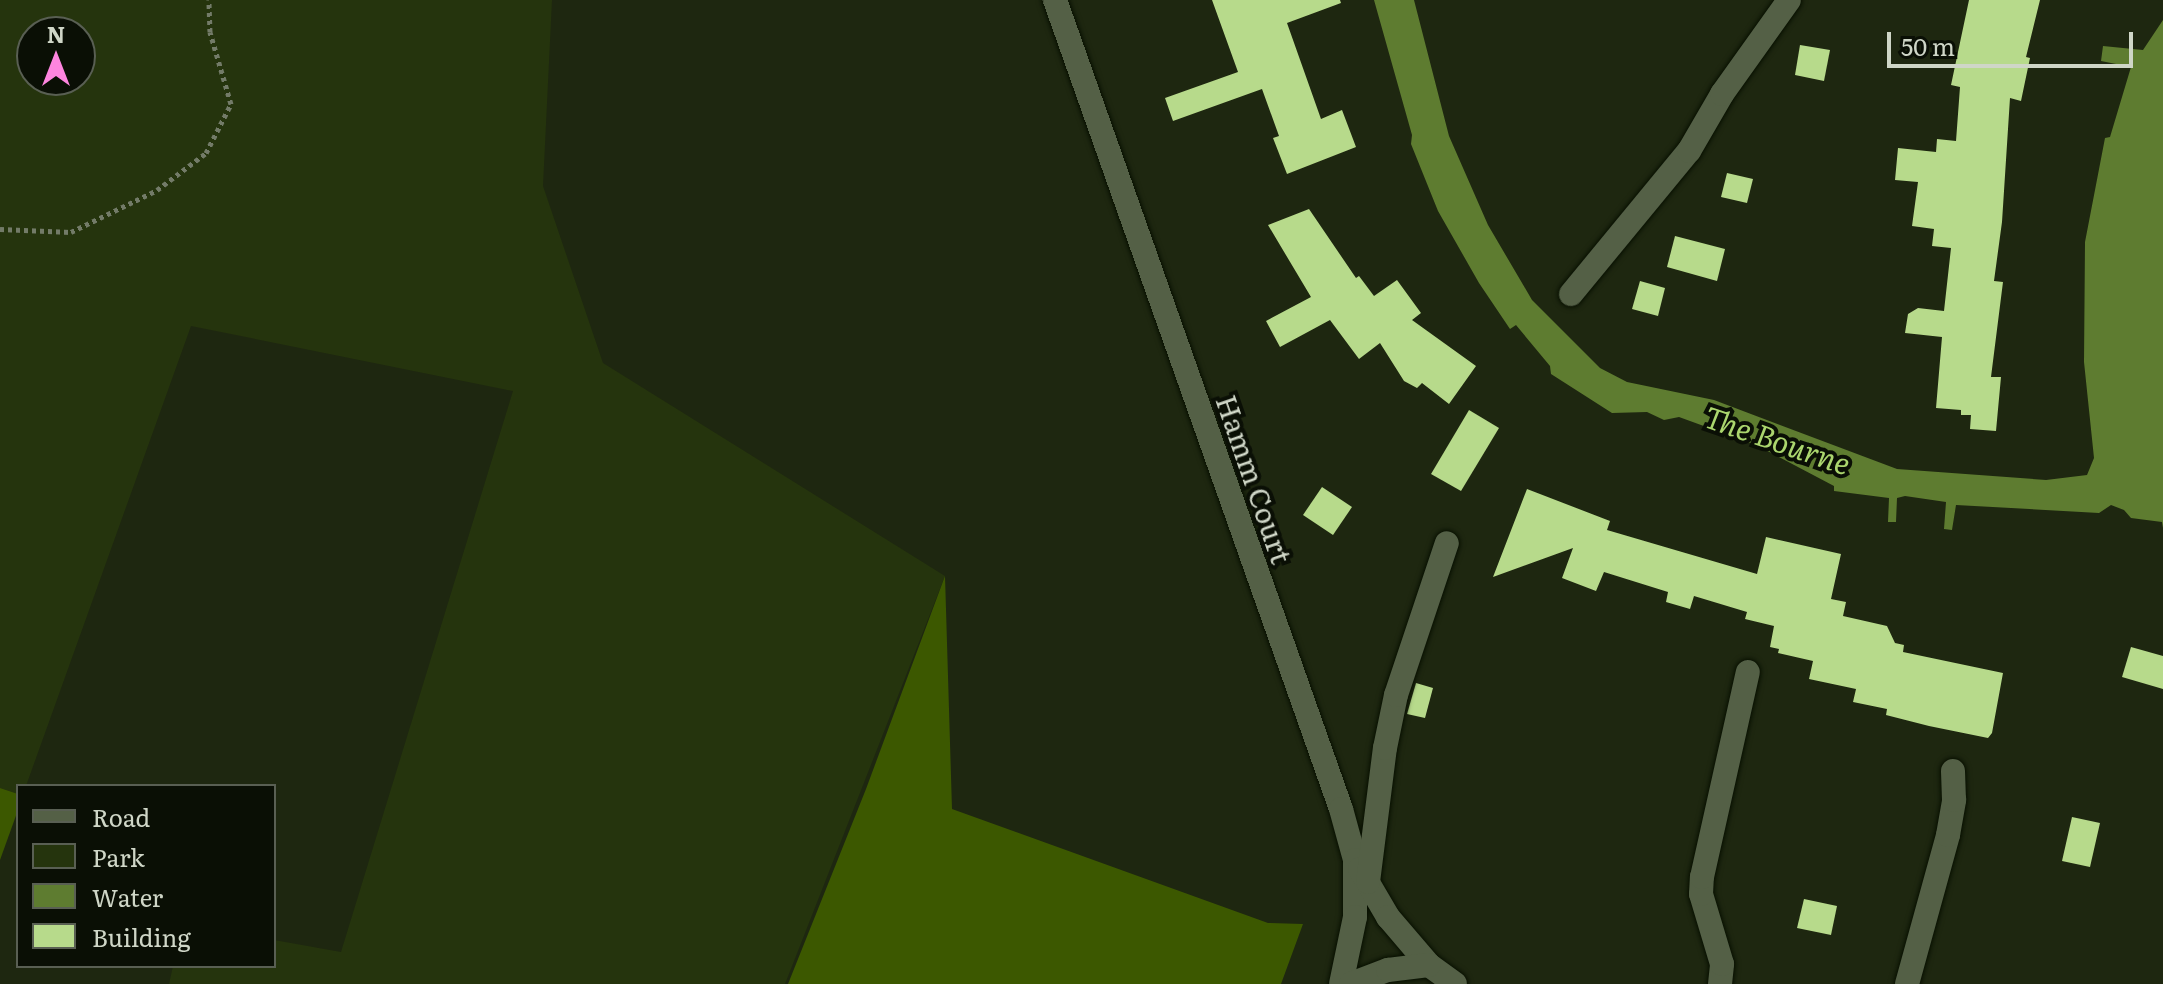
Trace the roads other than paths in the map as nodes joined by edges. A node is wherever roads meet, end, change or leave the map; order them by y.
1 (1055, 0) edge
2 (1789, 0) edge
3 (1571, 294) dead end
4 (1447, 543) dead end
5 (1748, 672) dead end
6 (1953, 771) dead end
7 (1355, 860) junction
8 (1368, 882) junction
9 (1429, 965) junction
10 (1341, 984) edge
11 (1351, 984) edge
12 (1455, 984) edge
13 (1720, 984) edge
14 (1907, 984) edge

1 - 7 street, Hamm Court
2 - 3 street
4 - 8 street
5 - 13 street
6 - 14 street
7 - 8 street
7 - 10 street, Hamm Court
8 - 9 street
9 - 11 street
9 - 12 street

